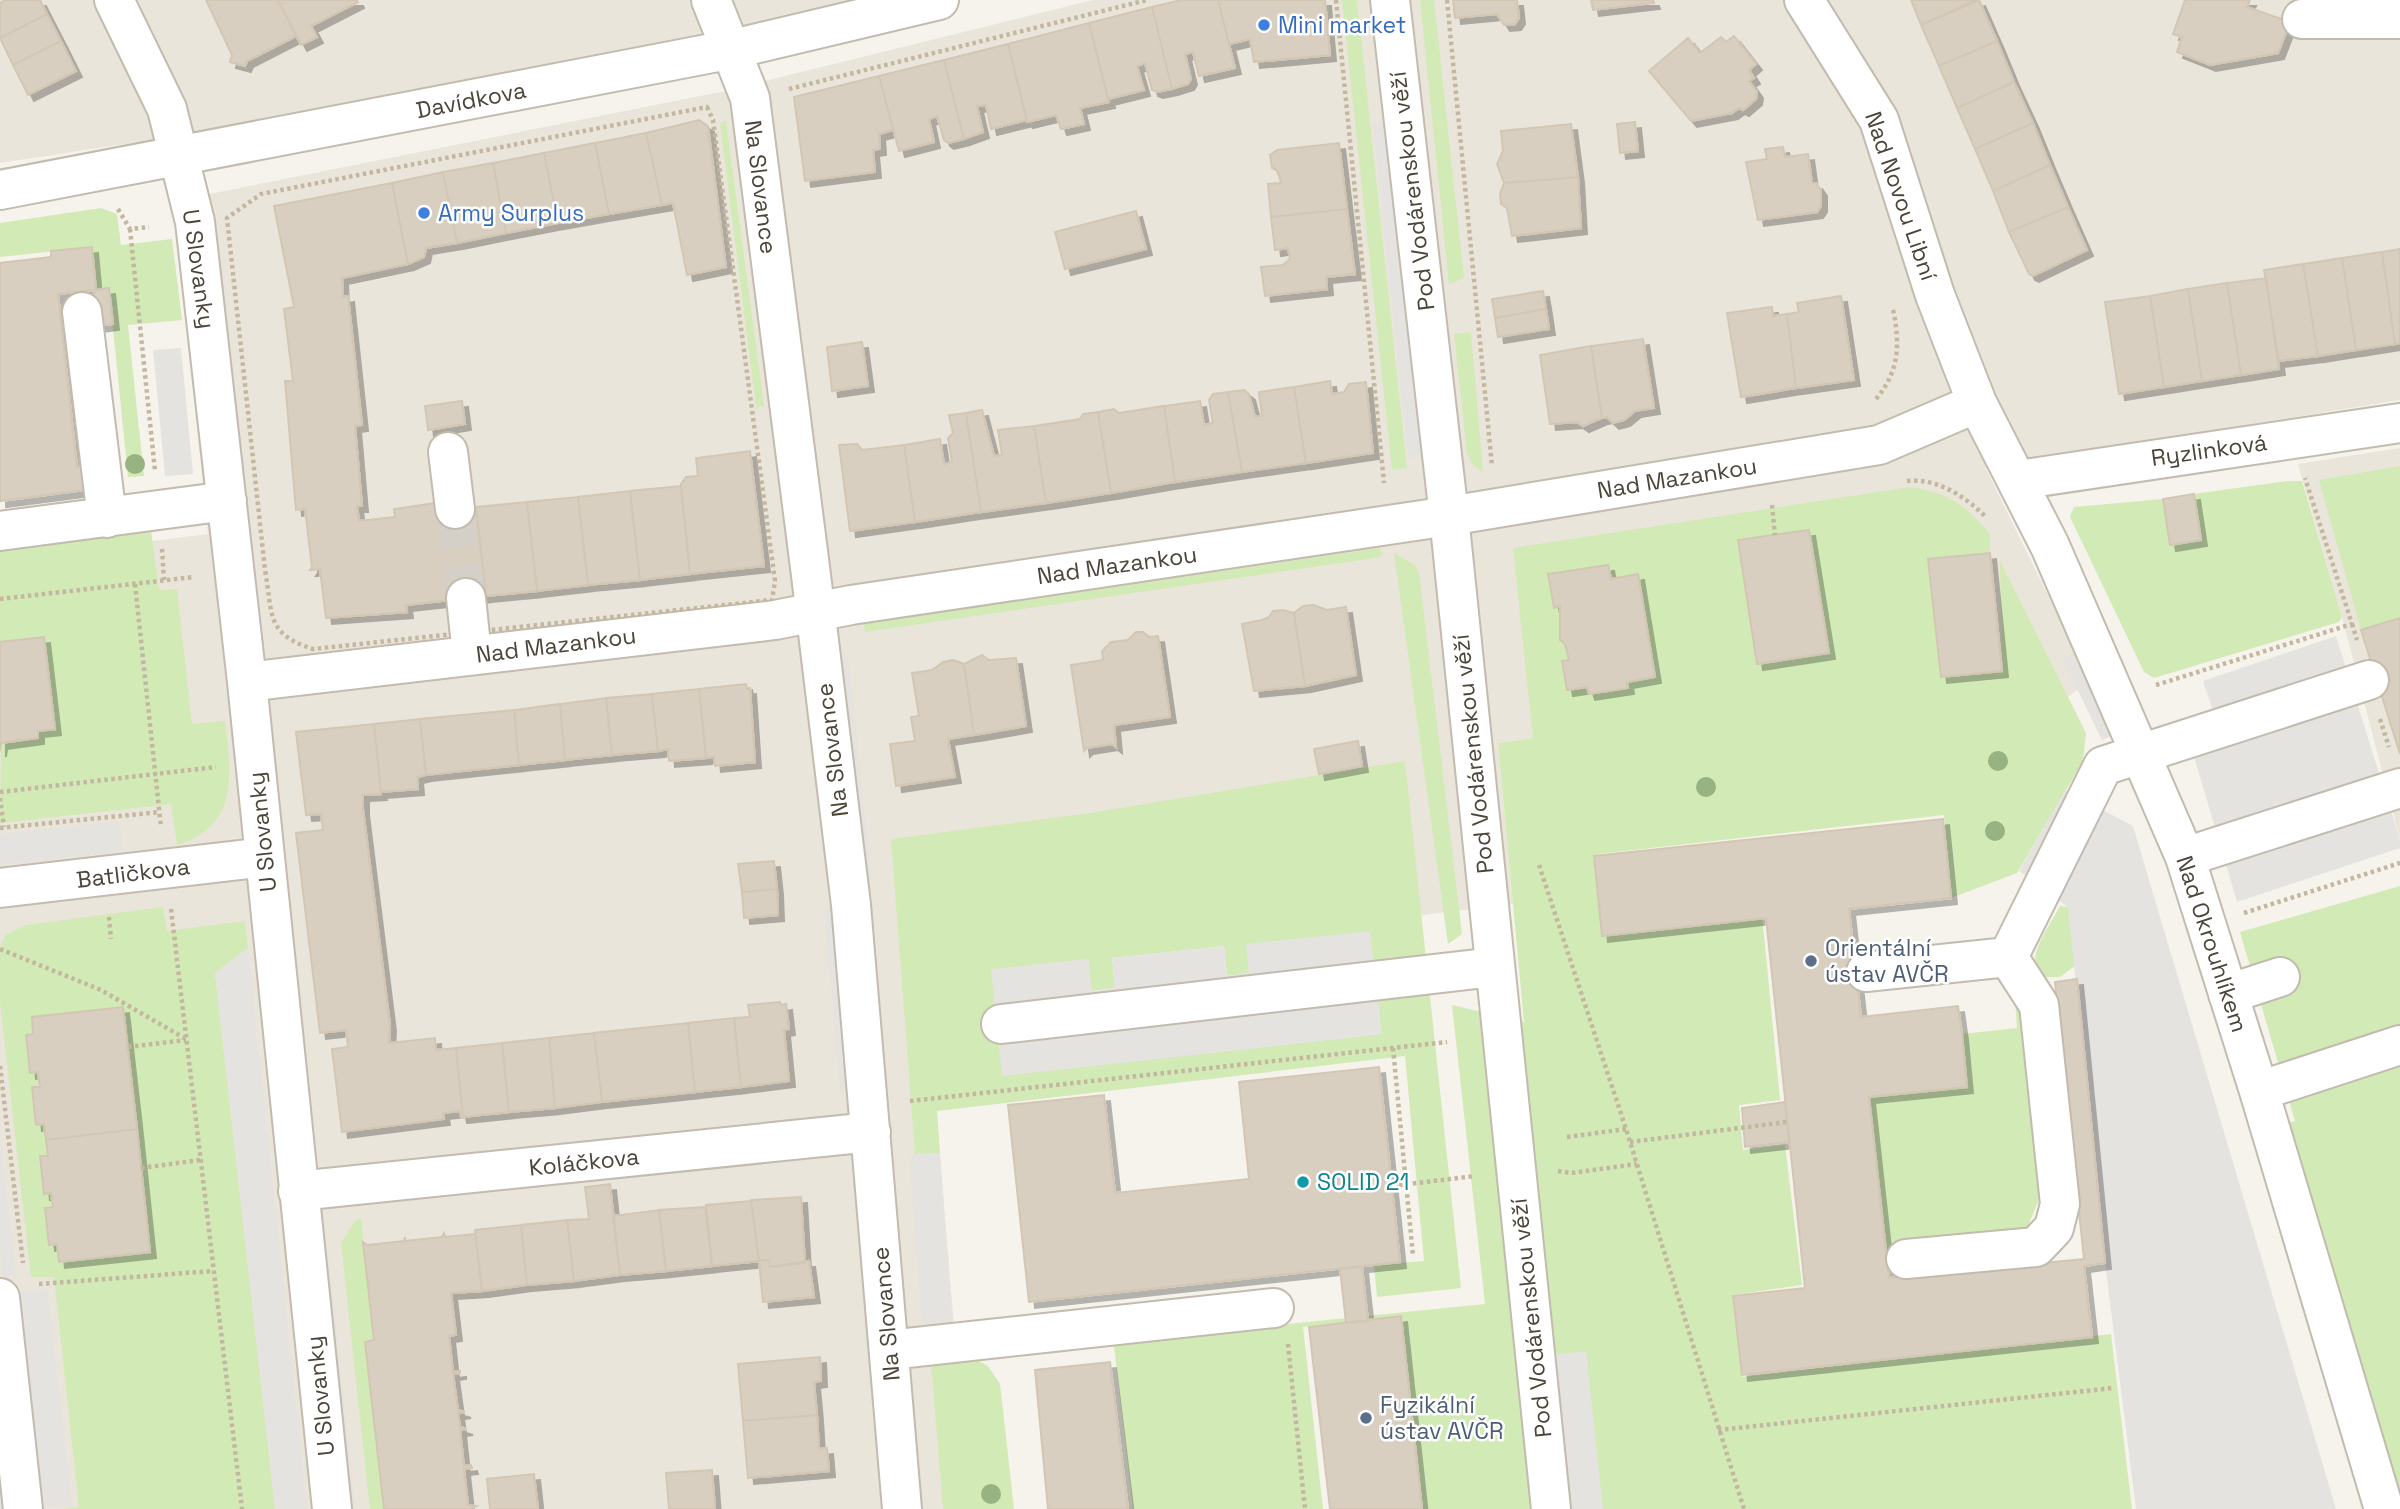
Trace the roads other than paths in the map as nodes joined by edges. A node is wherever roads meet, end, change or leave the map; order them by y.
1 (114, 0) edge
2 (711, 0) edge
3 (939, 0) edge
4 (1390, 0) edge
5 (1804, 0) edge
6 (2302, 19) dead end
7 (2400, 19) edge
8 (733, 49) junction
9 (179, 157) junction
10 (0, 190) edge
11 (82, 312) dead end
12 (1977, 402) junction
13 (2400, 423) edge
14 (448, 452) dead end
15 (2018, 480) junction
16 (227, 501) junction
17 (455, 509) tunnel mouth
18 (1449, 516) junction
19 (107, 518) junction
20 (0, 531) edge
21 (815, 611) junction
22 (2369, 680) dead end
23 (247, 682) junction
24 (2143, 753) junction
25 (2400, 788) edge
26 (265, 857) junction
27 (2185, 857) junction
28 (0, 888) edge
29 (2008, 957) junction
30 (1494, 967) junction
31 (1866, 972) dead end
32 (2280, 977) dead end
33 (2228, 994) junction
34 (1001, 1024) dead end
35 (2400, 1045) edge
36 (2259, 1091) junction
37 (869, 1118) junction
38 (298, 1191) junction
39 (1906, 1259) dead end
40 (17, 1285) edge
41 (1274, 1308) dead end
42 (890, 1350) junction
43 (23, 1509) edge
44 (332, 1509) edge
45 (902, 1509) edge
46 (1551, 1509) edge
47 (2384, 1509) edge

1 - 9 street, U Slovanky
2 - 8 street, Na Slovance
3 - 8 street, Davídkova
4 - 18 street, Pod Vodárenskou věží
5 - 12 street, Nad Novou Libní
6 - 7 street
8 - 9 street, Davídkova
8 - 21 street, Na Slovance
9 - 10 street, Davídkova
9 - 16 street, U Slovanky
11 - 19 street
12 - 15 street, Nad Okrouhlíkem
12 - 18 street, Nad Mazankou
13 - 15 street, Ryzlinková
14 - 17 street
15 - 24 street, Nad Okrouhlíkem
16 - 19 street
16 - 23 street, U Slovanky
18 - 21 street, Nad Mazankou
18 - 30 street, Pod Vodárenskou věží
19 - 20 street
21 - 23 street, Nad Mazankou
21 - 37 street, Na Slovance
22 - 24 street
23 - 26 street, U Slovanky
24 - 27 street, Nad Okrouhlíkem
24 - 29 street
25 - 27 street
26 - 28 street, Batličkova
26 - 38 street, U Slovanky
27 - 33 street, Nad Okrouhlíkem
29 - 31 street
29 - 39 street
30 - 34 street
30 - 46 street, Pod Vodárenskou věží
32 - 33 street
33 - 36 street, Nad Okrouhlíkem
35 - 36 street
36 - 47 street, Nad Okrouhlíkem
37 - 38 street, Koláčkova
37 - 42 street, Na Slovance
38 - 44 street, U Slovanky
40 - 43 street
41 - 42 street
42 - 45 street, Na Slovance

